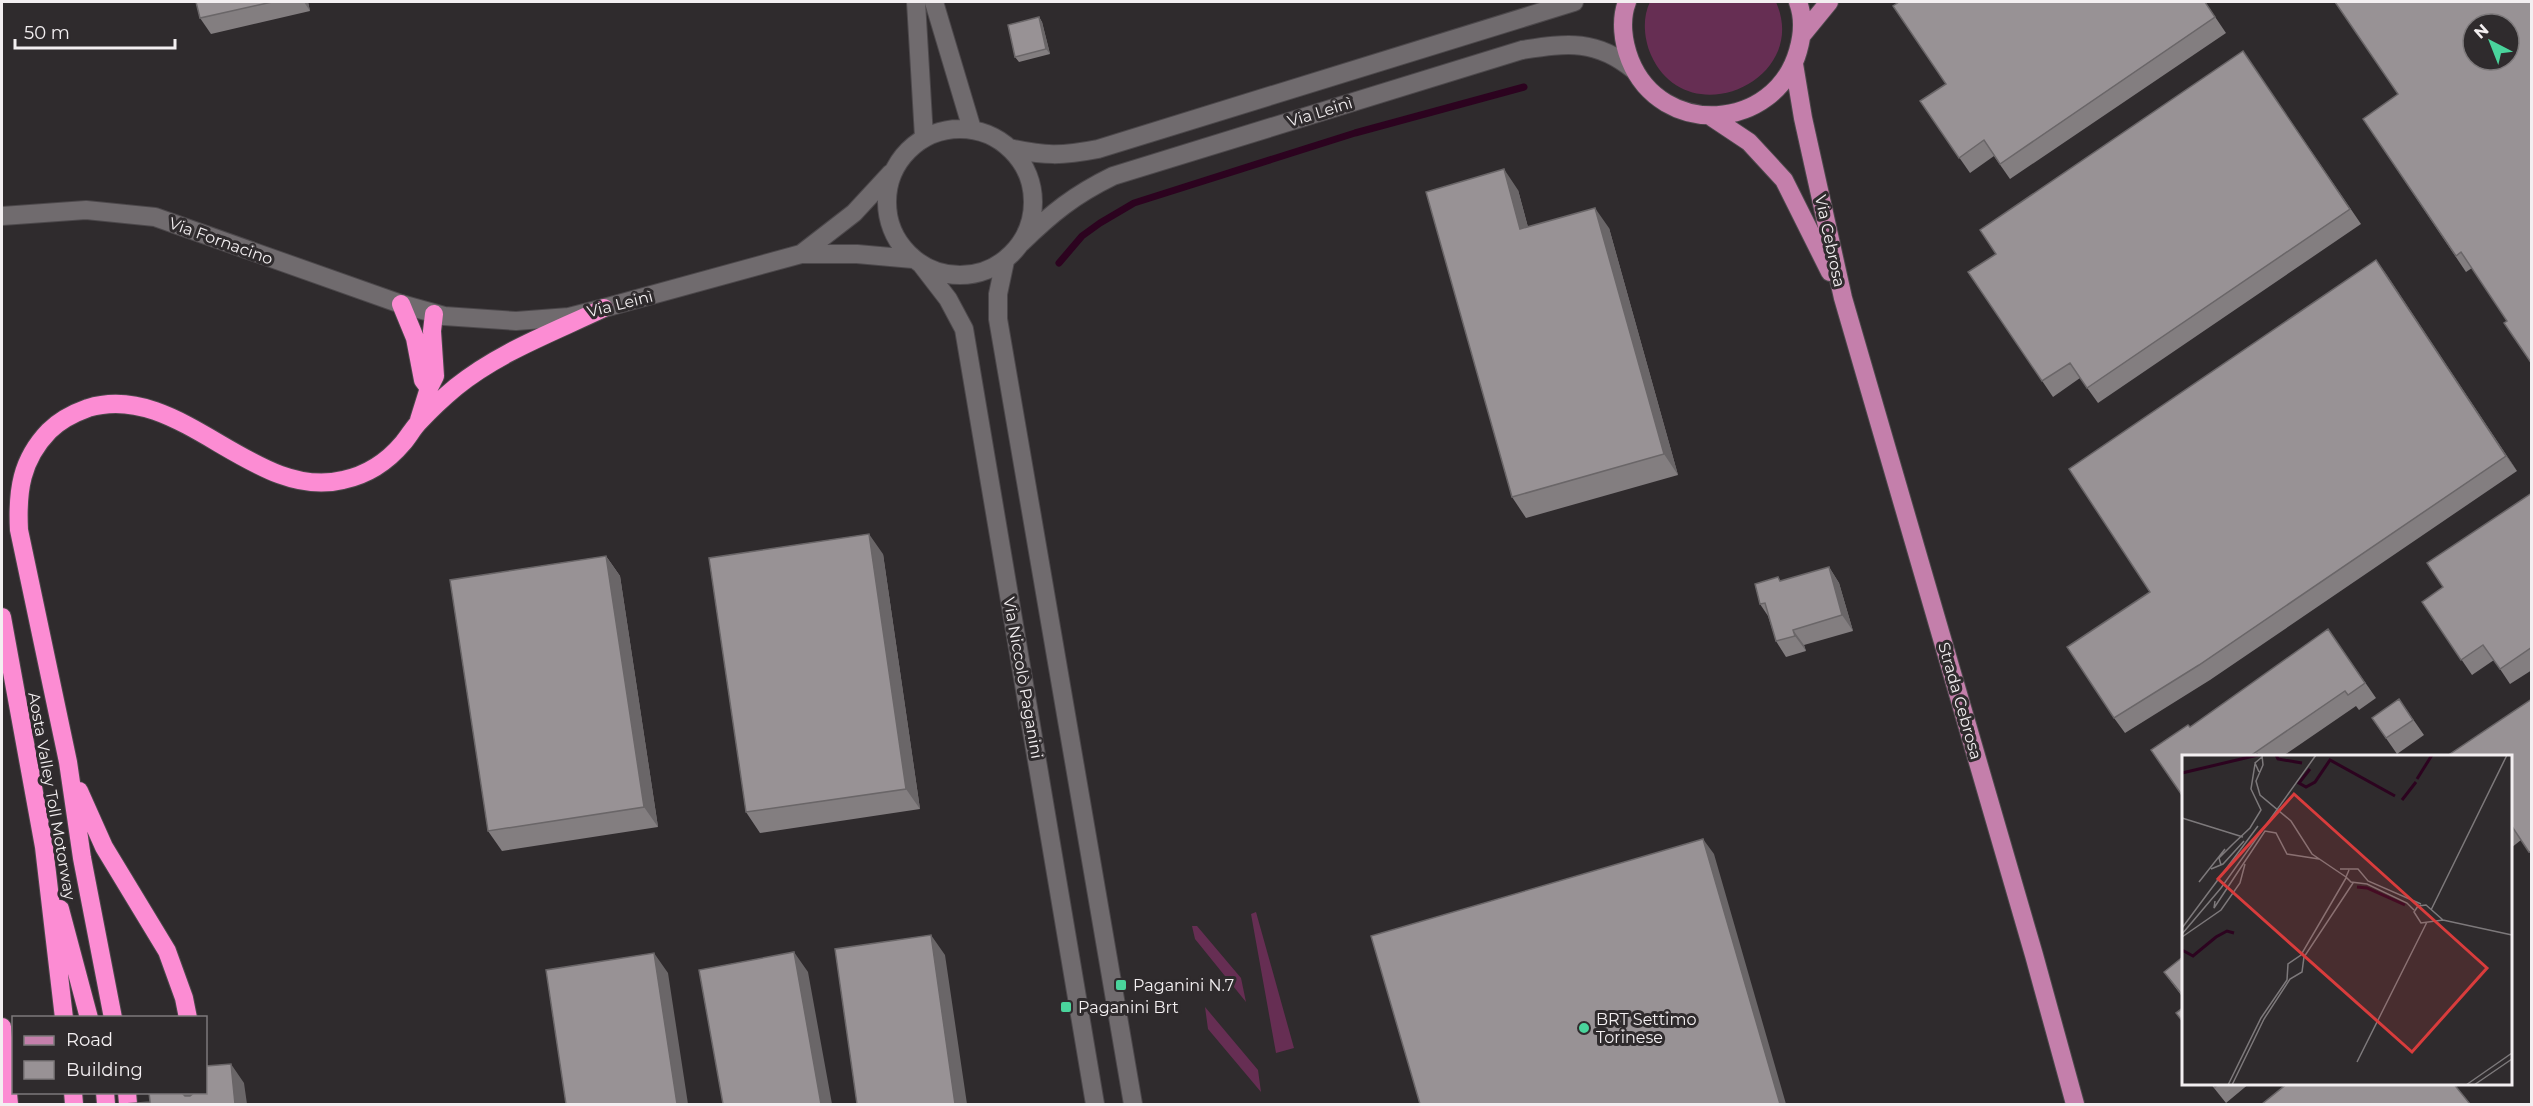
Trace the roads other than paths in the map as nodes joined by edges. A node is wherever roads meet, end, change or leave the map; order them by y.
1 (916, 2) edge
2 (934, 2) edge
3 (1574, 2) edge
4 (1627, 2) edge
5 (1798, 2) edge
6 (1829, 2) edge
7 (1802, 35) junction
8 (1794, 64) junction
9 (1634, 70) junction
10 (1710, 116) junction
11 (972, 129) junction
12 (924, 137) junction
13 (1009, 148) junction
14 (892, 172) junction
15 (2, 216) edge
16 (1021, 243) junction
17 (801, 254) junction
18 (1005, 261) junction
19 (917, 262) junction
20 (1842, 298) junction
21 (401, 304) junction
22 (604, 308) junction
23 (434, 314) junction
24 (429, 388) junction
25 (419, 422) junction
26 (2, 617) edge
27 (68, 762) junction
28 (44, 847) junction
29 (64, 1016) edge
30 (89, 1016) edge
31 (113, 1016) edge
32 (188, 1016) edge
33 (2, 1027) edge
34 (9, 1104) edge
35 (1095, 1104) edge
36 (1133, 1104) edge
37 (2075, 1104) edge

1 - 12 street
2 - 11 street
3 - 13 street, Via Leinì
4 - 9 main road
5 - 7 main road
6 - 7 main road
7 - 8 main road
8 - 10 main road
8 - 20 main road, Via Cebrosa
9 - 10 main road
9 - 16 street, Via Leinì
10 - 20 main road, Via Cebrosa
11 - 12 street
11 - 13 street
12 - 14 street
13 - 16 street
14 - 17 street, Via Leinì
14 - 19 street
15 - 21 street, Via Fornacino
16 - 18 street
17 - 19 street, Via Leinì
17 - 22 street, Via Leinì
18 - 19 street
18 - 36 street
19 - 35 street, Via Niccolò Paganini
20 - 37 main road, Strada Cebrosa
21 - 23 street, Via Fornacino
21 - 24 highway
22 - 23 street, Via Leinì
22 - 25 highway
23 - 24 highway
24 - 25 highway
25 - 27 highway
26 - 28 highway, Aosta Valley Toll Motorway
27 - 31 highway
27 - 32 highway
28 - 29 highway, Aosta Valley Toll Motorway
28 - 30 highway
33 - 34 highway

